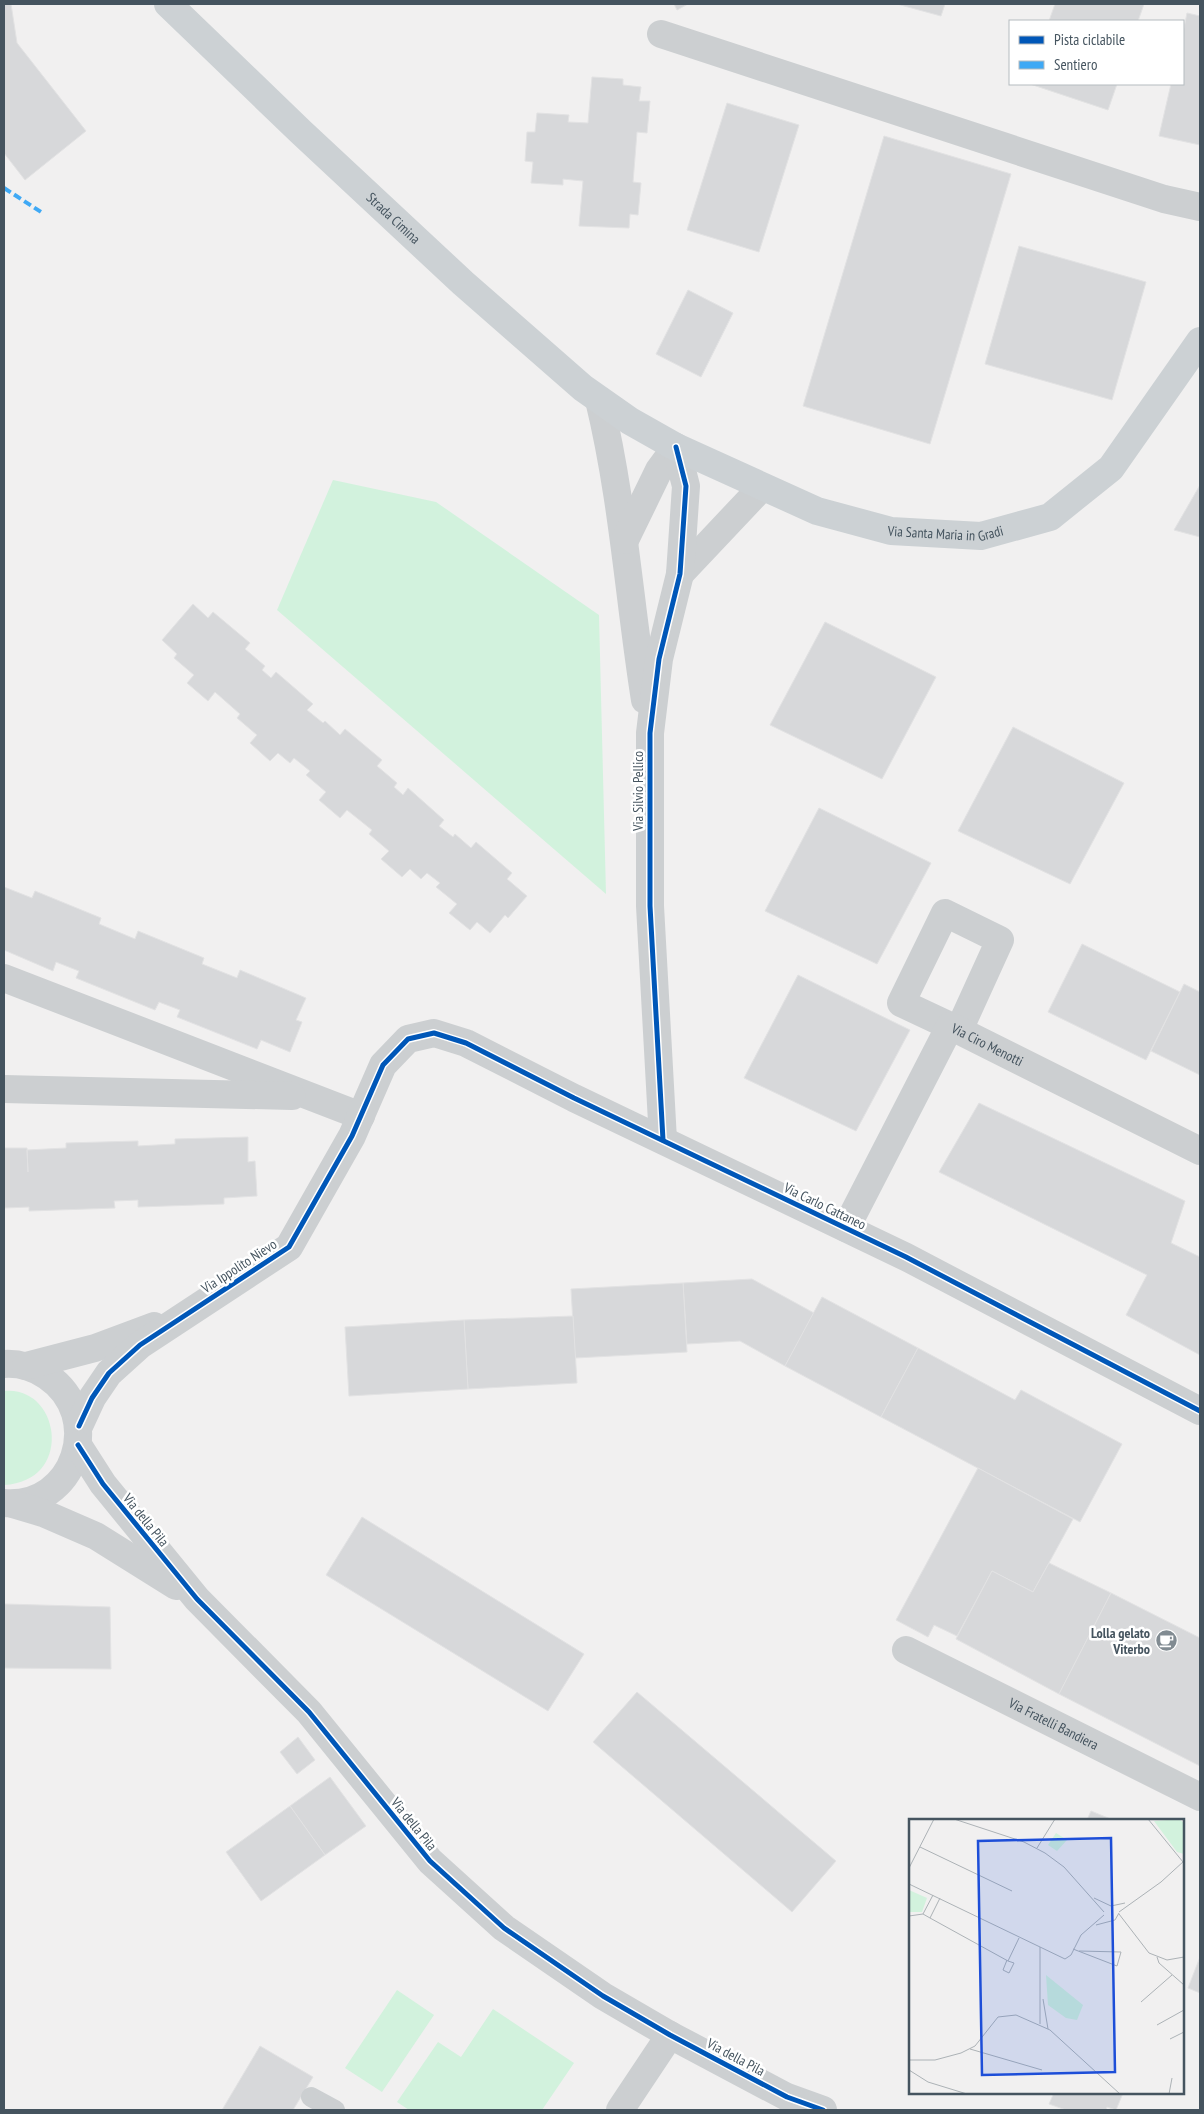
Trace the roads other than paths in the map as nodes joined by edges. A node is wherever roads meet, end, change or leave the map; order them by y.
1 (168, 4) edge
2 (661, 34) dead end
3 (1200, 207) edge
4 (1200, 341) edge
5 (600, 400) junction
6 (630, 421) joint
7 (676, 447) junction
8 (762, 487) junction
9 (625, 540) junction
10 (680, 574) junction
11 (650, 733) junction
12 (4, 978) edge
13 (434, 1034) joint
14 (4, 1089) edge
15 (311, 1097) junction
16 (361, 1116) junction
17 (663, 1140) junction
18 (1200, 1152) edge
19 (846, 1228) junction
20 (186, 1315) junction
21 (15, 1365) edge
22 (1200, 1412) edge
23 (78, 1436) junction
24 (9, 1504) edge
25 (196, 1599) junction
26 (906, 1650) dead end
27 (1200, 1797) edge
28 (670, 2035) junction
29 (311, 2097) dead end
30 (335, 2110) edge
31 (620, 2110) edge
32 (823, 2110) edge

1 - 5 main road, Strada Cimina
2 - 3 street
4 - 8 main road, Via Santa Maria in Gradi
5 - 6 main road, Strada Cimina
5 - 9 street, Via Silvio Pellico
6 - 7 main road, Via Santa Maria in Gradi
7 - 8 main road, Via Santa Maria in Gradi
7 - 9 street
7 - 10 street, Via Silvio Pellico
8 - 10 street, Via Silvio Pellico
9 - 11 street, Via Silvio Pellico
10 - 11 street, Via Silvio Pellico
11 - 17 street, Via Silvio Pellico
12 - 15 street
13 - 16 street, Via Ippolito Nievo
13 - 17 street, Via Carlo Cattaneo
14 - 15 street
15 - 16 street
16 - 20 street, Via Ippolito Nievo
17 - 19 street, Via Carlo Cattaneo
18 - 19 street, Via Ciro Menotti
19 - 22 street, Via Carlo Cattaneo
20 - 21 street, Via Ippolito Nievo
20 - 23 street, Via Ippolito Nievo
21 - 23 street, Via della Pila
23 - 24 street, Via Ippolito Nievo
23 - 25 street, Via della Pila
24 - 25 street, Via della Pila
25 - 28 street, Via della Pila
26 - 27 street, Via Fratelli Bandiera
28 - 31 street
28 - 32 street, Via della Pila
29 - 30 lane

